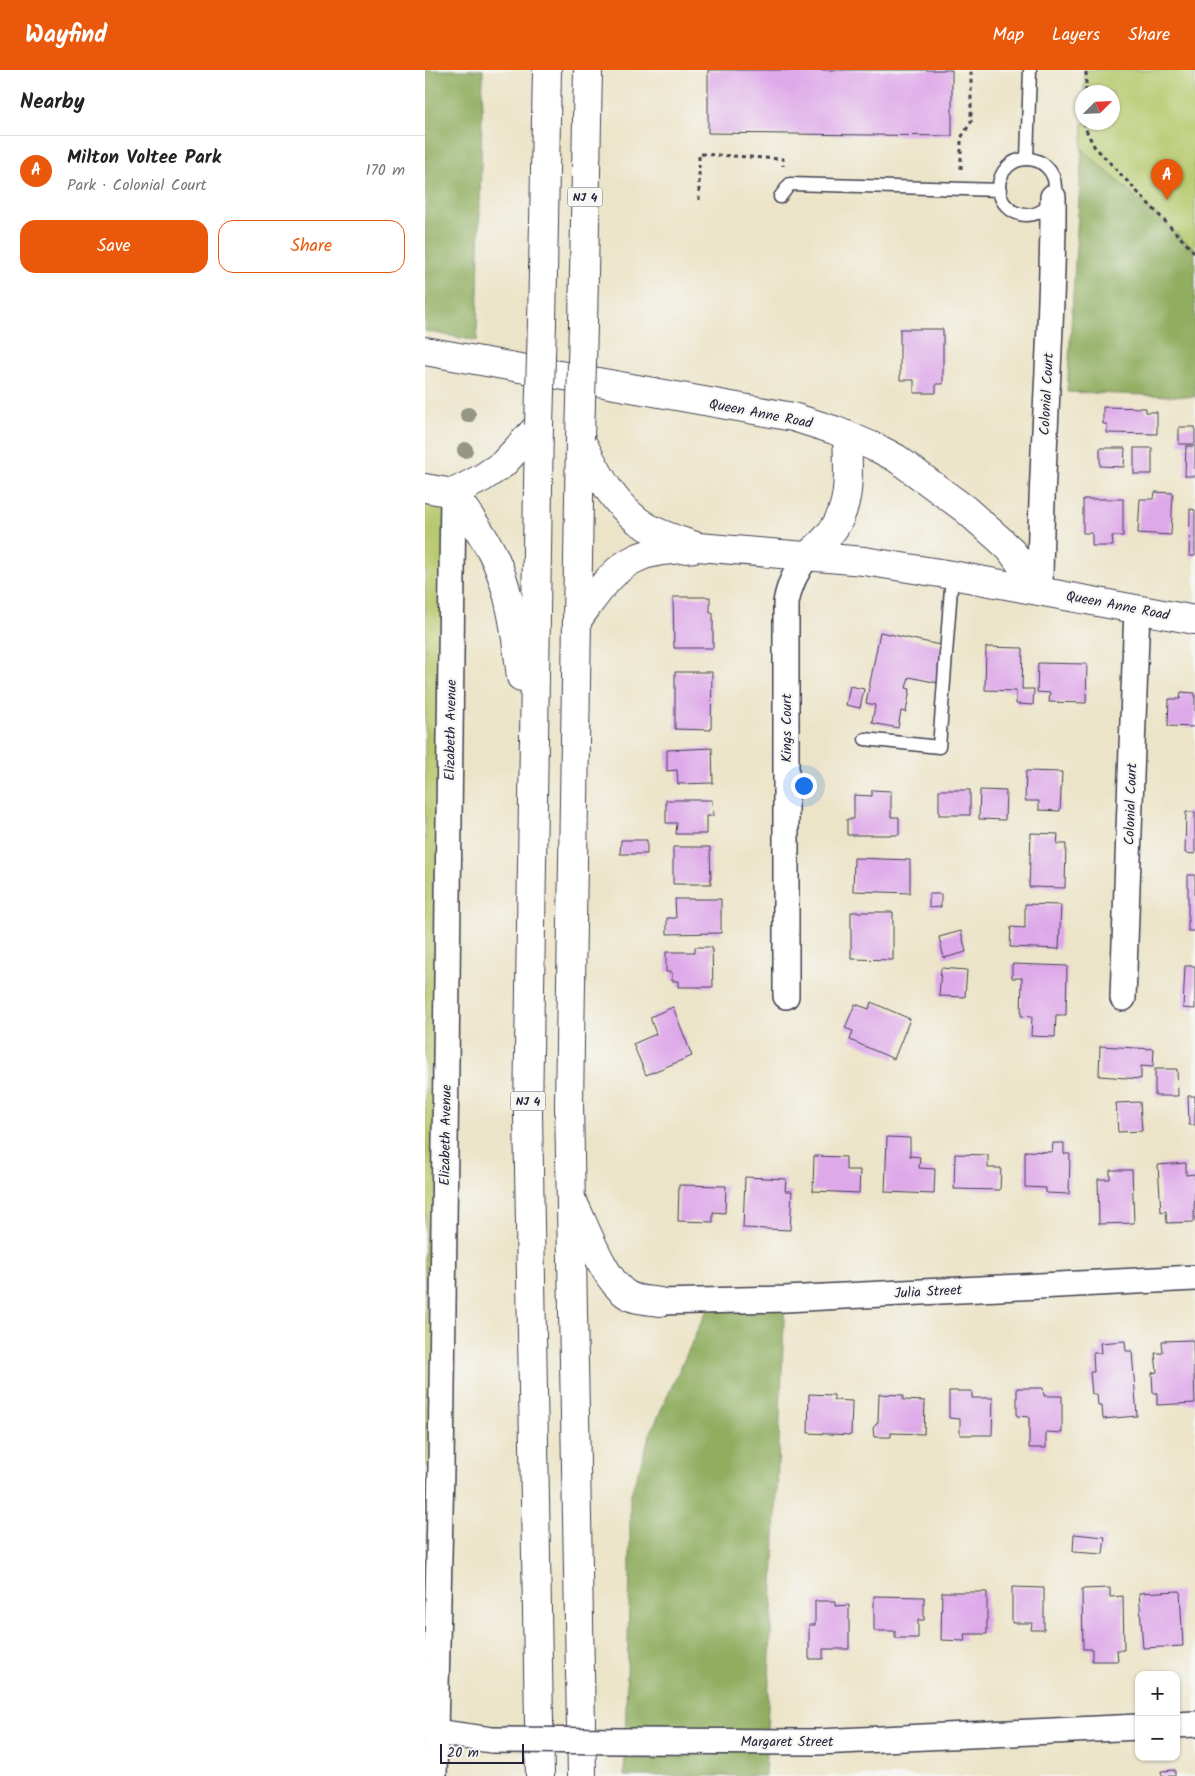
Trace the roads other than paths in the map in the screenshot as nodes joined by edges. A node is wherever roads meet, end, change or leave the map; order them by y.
1 (547, 70) edge
2 (588, 70) edge
3 (1030, 70) edge
4 (1027, 159) junction
5 (1000, 190) junction
6 (1053, 197) junction
7 (780, 198) dead end
8 (425, 351) edge
9 (539, 425) junction
10 (847, 435) junction
11 (580, 439) junction
12 (425, 488) edge
13 (453, 493) junction
14 (698, 547) junction
15 (808, 555) junction
16 (952, 575) junction
17 (1040, 591) junction
18 (1137, 609) junction
19 (578, 619) junction
20 (1195, 620) edge
21 (865, 739) dead end
22 (533, 760) junction
23 (786, 996) dead end
24 (1123, 998) dead end
25 (570, 1197) junction
26 (1195, 1278) edge
27 (661, 1302) joint
28 (1195, 1724) edge
29 (1180, 1725) edge
30 (1135, 1727) edge
31 (435, 1732) junction
32 (434, 1776) edge
33 (540, 1776) edge
34 (582, 1776) edge

1 - 9 main road, NJ 4, bridge
2 - 11 main road, NJ 4, bridge
3 - 4 lane
4 - 5 lane
4 - 6 lane
5 - 6 lane
5 - 7 lane
6 - 17 street, Colonial Court
8 - 10 main road, Queen Anne Road
9 - 13 main road
9 - 22 main road, NJ 4
10 - 15 main road
10 - 17 main road, Queen Anne Road
11 - 14 main road
11 - 19 main road, NJ 4
12 - 13 main road
13 - 22 main road
13 - 31 street, Elizabeth Avenue
14 - 15 main road, Queen Anne Road
14 - 19 main road
15 - 16 main road, Queen Anne Road
15 - 23 street, Kings Court
16 - 17 main road, Queen Anne Road
16 - 21 lane
17 - 18 main road, Queen Anne Road
18 - 20 main road, Queen Anne Road
18 - 24 street, Colonial Court
19 - 25 main road, NJ 4
22 - 33 main road, NJ 4
25 - 27 main road
25 - 34 main road, NJ 4
26 - 27 street, Julia Street
28 - 29 street
30 - 31 street, Margaret Street, bridge
31 - 32 street, Elizabeth Avenue

